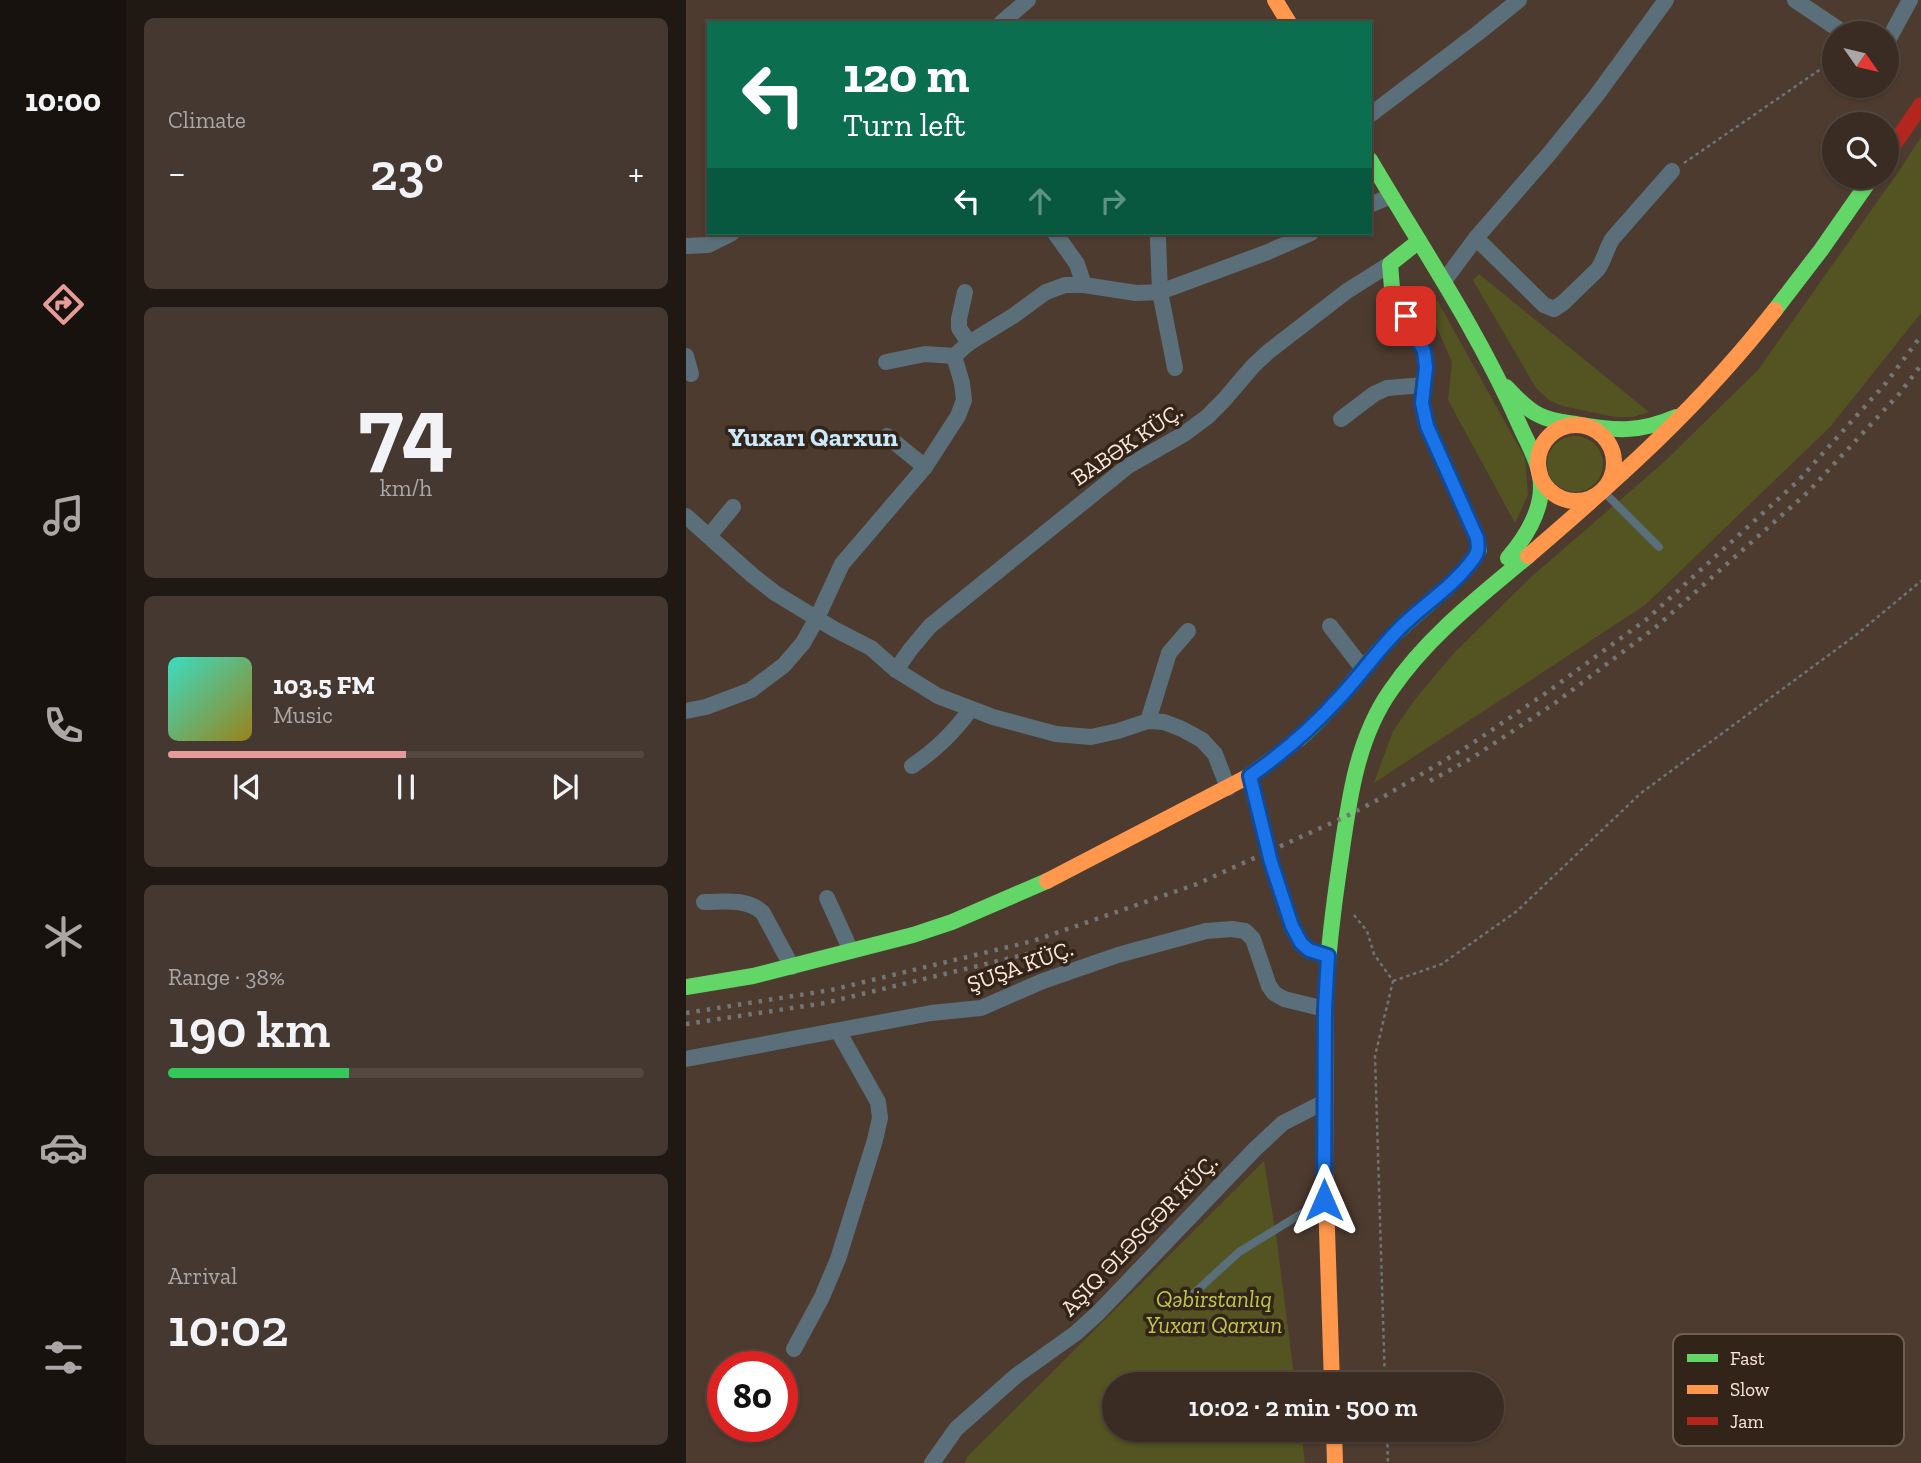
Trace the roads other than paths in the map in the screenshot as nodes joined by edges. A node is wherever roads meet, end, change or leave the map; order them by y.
1 (1028, 0) edge
2 (1296, 0) edge
3 (1519, 0) edge
4 (1665, 0) edge
5 (1795, 0) edge
6 (1910, 0) edge
7 (1282, 11) edge
8 (1003, 21) edge
9 (1826, 21) edge
10 (1899, 21) edge
11 (1921, 105) edge
12 (1372, 113) edge
13 (1899, 137) edge
14 (1372, 163) edge
15 (1672, 172) road end
16 (1864, 189) edge
17 (1391, 196) junction
18 (1372, 204) edge
19 (728, 235) edge
20 (1056, 235) edge
21 (1306, 235) edge
22 (1158, 238) dead end
23 (1476, 238) junction
24 (1419, 241) junction
25 (686, 246) edge
26 (1390, 264) junction
27 (1444, 281) junction
28 (1084, 285) junction
29 (965, 292) dead end
30 (1160, 292) junction
31 (969, 343) junction
32 (686, 356) edge
33 (954, 356) junction
34 (886, 362) dead end
35 (1175, 368) dead end
36 (691, 374) dead end
37 (1501, 381) junction
38 (1424, 385) junction
39 (1690, 409) junction
40 (1341, 419) dead end
41 (1582, 426) junction
42 (887, 436) dead end
43 (925, 467) junction
44 (1540, 474) junction
45 (1603, 491) junction
46 (733, 507) dead end
47 (686, 516) edge
48 (709, 536) junction
49 (1659, 547) dead end
50 (1461, 612) junction
51 (817, 618) junction
52 (1330, 626) dead end
53 (1188, 631) dead end
54 (896, 670) junction
55 (1364, 670) junction
56 (971, 709) junction
57 (686, 711) edge
58 (1148, 721) junction
59 (912, 766) dead end
60 (1250, 776) junction
61 (1228, 788) junction
62 (827, 898) dead end
63 (704, 902) dead end
64 (851, 951) junction
65 (1328, 956) junction
66 (792, 967) junction
67 (686, 987) edge
68 (1325, 1009) junction
69 (838, 1031) junction
70 (686, 1059) edge
71 (1324, 1102) junction
72 (1324, 1200) junction
73 (1192, 1295) dead end
74 (794, 1349) dead end
75 (1331, 1372) edge
76 (1334, 1442) edge
77 (932, 1463) edge
78 (1335, 1463) edge

1 - 8 street
2 - 7 street
3 - 12 street
4 - 23 street
5 - 9 street
6 - 10 street
11 - 13 main road
14 - 17 main road
15 - 23 street
16 - 39 main road
17 - 18 street
17 - 24 main road
19 - 25 street
20 - 28 street
21 - 30 street
22 - 30 street
23 - 27 street
24 - 26 main road
24 - 27 main road
26 - 38 main road
26 - 54 street, BABƏK KÜÇ.
27 - 37 main road
28 - 30 street
28 - 31 street
29 - 31 street
30 - 35 street
31 - 33 street
32 - 36 street
33 - 34 street
33 - 43 street
37 - 41 main road
37 - 44 main road
38 - 40 street
38 - 55 main road
39 - 41 main road
39 - 45 main road
41 - 44 main road
41 - 45 main road
42 - 43 street
43 - 51 street
44 - 45 main road
44 - 50 main road
45 - 49 lane
45 - 50 main road
46 - 48 street
47 - 48 street
48 - 51 street
50 - 65 main road
51 - 54 street
51 - 57 street
52 - 55 street
53 - 58 street
54 - 56 street
55 - 60 main road
56 - 58 street
56 - 59 street
58 - 61 street
60 - 61 main road
60 - 65 street
61 - 64 main road
62 - 64 street
63 - 66 street
64 - 66 main road
65 - 68 main road
66 - 67 main road
68 - 69 street, ŞUŞA KÜÇ.
68 - 71 main road
69 - 70 street, ŞUŞA KÜÇ.
69 - 74 street
71 - 72 main road
71 - 77 street
72 - 73 lane
72 - 75 main road
76 - 78 main road

